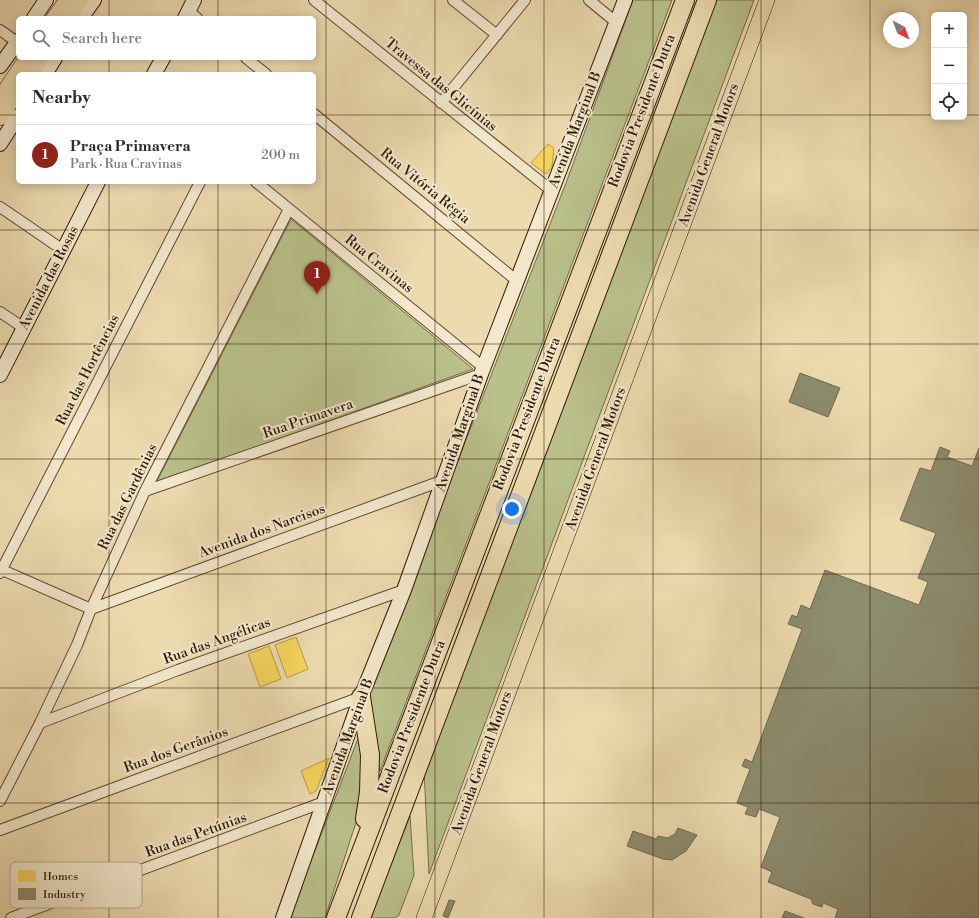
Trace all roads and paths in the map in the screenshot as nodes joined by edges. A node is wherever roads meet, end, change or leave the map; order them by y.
1 (46, 0) edge
2 (67, 0) edge
3 (80, 0) edge
4 (94, 0) edge
5 (314, 0) edge
6 (453, 0) edge
7 (525, 0) edge
8 (589, 0) edge
9 (625, 0) edge
10 (684, 0) edge
11 (707, 0) edge
12 (767, 0) edge
13 (35, 16) edge
14 (55, 16) edge
15 (69, 16) edge
16 (82, 16) edge
17 (617, 23) junction
18 (0, 30) edge
19 (497, 35) junction
20 (16, 40) edge
21 (16, 42) edge
22 (26, 60) edge
23 (40, 60) edge
24 (54, 60) edge
25 (162, 60) edge
26 (248, 60) edge
27 (0, 66) edge
28 (18, 72) edge
29 (31, 72) edge
30 (45, 72) edge
31 (155, 72) edge
32 (264, 72) edge
33 (16, 74) edge
34 (16, 94) edge
35 (0, 98) edge
36 (441, 103) junction
37 (316, 116) edge
38 (0, 118) edge
39 (16, 119) edge
40 (0, 144) edge
41 (97, 184) edge
42 (199, 184) edge
43 (259, 184) edge
44 (552, 190) junction
45 (0, 207) edge
46 (290, 209) junction
47 (63, 250) junction
48 (517, 281) junction
49 (0, 312) edge
50 (24, 328) junction
51 (482, 371) junction
52 (0, 375) edge
53 (444, 480) junction
54 (145, 491) junction
55 (0, 571) edge
56 (404, 590) junction
57 (91, 609) junction
58 (361, 697) junction
59 (40, 723) junction
60 (0, 801) edge
61 (324, 802) junction
62 (0, 830) edge
63 (360, 854) junction
64 (142, 869) edge
65 (37, 908) edge
66 (10, 918) edge
67 (283, 918) edge
68 (336, 918) edge
69 (361, 918) edge
70 (424, 918) edge

1 - 13 street
2 - 14 main road
3 - 15 main road
4 - 16 street
5 - 36 street, Travessa das Glicínias
6 - 19 street
7 - 19 street
8 - 17 street
9 - 17 street, Avenida Marginal B
10 - 63 highway, Rodovia Presidente Dutra
11 - 69 highway, Rodovia Presidente Dutra
12 - 70 main road, Avenida General Motors
17 - 44 street, Avenida Marginal B
18 - 20 street
19 - 36 street
21 - 27 street
22 - 28 main road
23 - 29 main road
24 - 30 street
25 - 31 street
26 - 32 street
33 - 35 main road
34 - 38 main road
36 - 44 street, Travessa das Glicínias
37 - 48 street, Rua Vitória Régia
39 - 40 street
41 - 47 street, Avenida das Rosas
42 - 55 street, Rua das Hortências
43 - 46 street, Rua Cravinas
44 - 48 street, Avenida Marginal B
45 - 47 street
46 - 51 street, Rua Cravinas
46 - 54 street, Rua das Gardênias
47 - 50 street, Avenida das Rosas
48 - 51 street, Avenida Marginal B
49 - 50 street
50 - 52 street, Avenida das Rosas
51 - 53 street, Avenida Marginal B
51 - 54 street, Rua Primavera
53 - 56 street, Avenida Marginal B
53 - 57 street, Avenida dos Narcisos
54 - 57 street, Rua das Gardênias
55 - 57 street
56 - 58 street, Avenida Marginal B
56 - 59 street, Rua das Angélicas
57 - 59 street, Rua das Gardênias
58 - 61 street, Avenida Marginal B
58 - 62 street, Rua dos Gerânios
58 - 63 highway
59 - 60 street, Rua das Gardênias
61 - 64 street, Rua das Petúnias
61 - 67 street, Avenida Marginal B
63 - 68 highway, Rodovia Presidente Dutra
65 - 66 street, Rua das Petúnias

